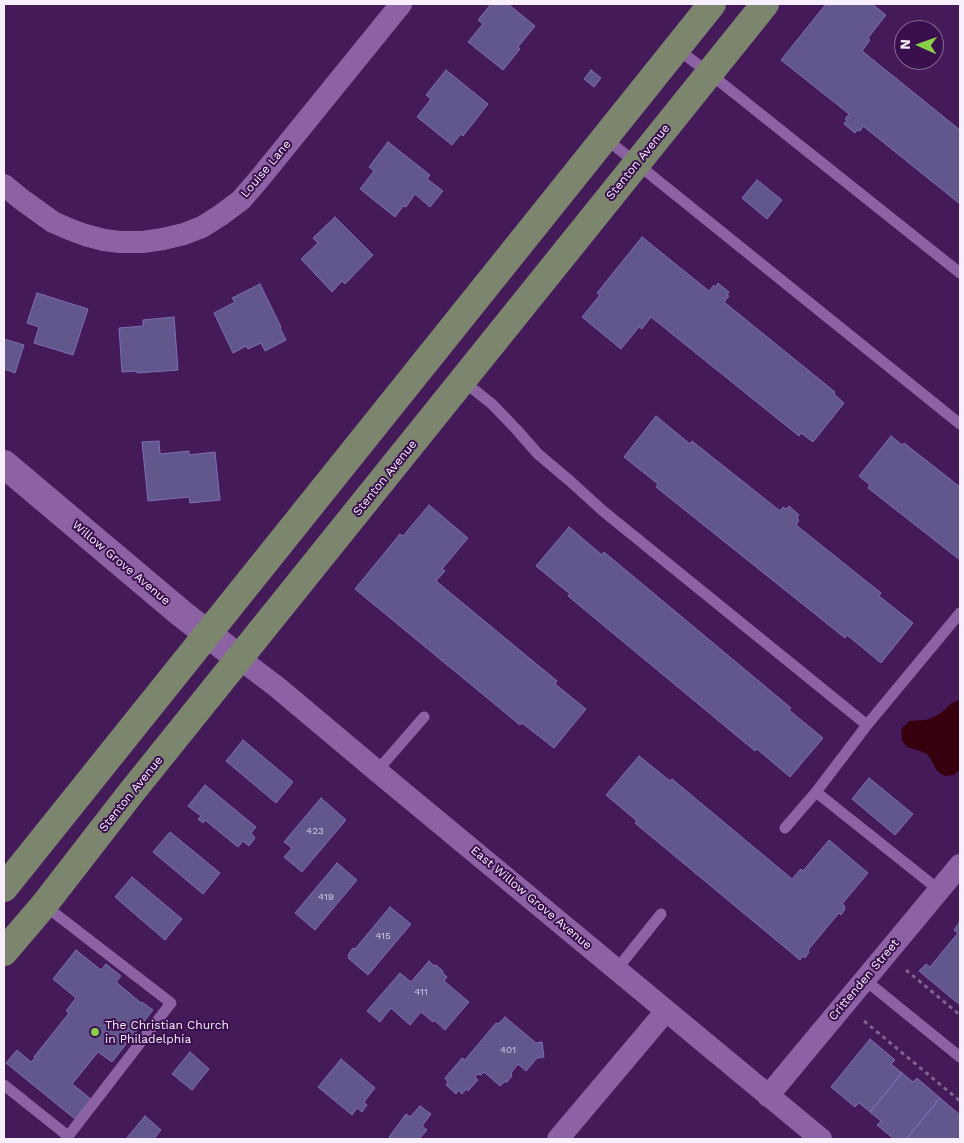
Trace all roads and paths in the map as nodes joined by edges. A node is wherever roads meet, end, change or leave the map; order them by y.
1 (401, 4) edge
2 (712, 4) edge
3 (765, 4) edge
4 (676, 48) junction
5 (709, 73) junction
6 (605, 138) junction
7 (637, 163) junction
8 (4, 185) edge
9 (960, 274) edge
10 (463, 381) junction
11 (960, 424) edge
12 (4, 464) edge
13 (960, 613) edge
14 (207, 634) junction
15 (240, 658) junction
16 (424, 717) dead end
17 (867, 725) junction
18 (376, 771) junction
19 (816, 792) junction
20 (785, 828) dead end
21 (960, 865) edge
22 (4, 888) edge
23 (939, 890) junction
24 (44, 904) junction
25 (662, 914) dead end
26 (8, 939) edge
27 (617, 969) junction
28 (906, 970) dead end
29 (865, 980) junction
30 (666, 1011) junction
31 (960, 1015) edge
32 (864, 1021) dead end
33 (960, 1057) edge
34 (4, 1085) edge
35 (768, 1096) junction
36 (960, 1101) edge
37 (67, 1138) edge
38 (558, 1139) edge
39 (821, 1139) edge

1 - 8 street, Louise Lane
2 - 4 main road
3 - 5 main road, Stenton Avenue
4 - 5 lane
4 - 6 main road
5 - 7 main road, Stenton Avenue
5 - 9 lane
6 - 7 lane
6 - 14 main road
7 - 10 main road, Stenton Avenue
7 - 11 lane
10 - 15 main road, Stenton Avenue
10 - 17 lane
12 - 14 street, Willow Grove Avenue
13 - 17 lane
14 - 15 street, Willow Grove Avenue
14 - 22 main road
15 - 18 street, East Willow Grove Avenue
15 - 24 main road, Stenton Avenue
16 - 18 lane
17 - 19 lane
18 - 27 street, East Willow Grove Avenue
19 - 20 lane
19 - 23 lane
21 - 23 street, Crittenden Street
23 - 29 street, Crittenden Street
24 - 26 main road, Stenton Avenue
24 - 37 lane
25 - 27 lane
27 - 30 street, East Willow Grove Avenue
28 - 31 path
29 - 33 lane
29 - 35 street, Crittenden Street
30 - 35 street, East Willow Grove Avenue
30 - 38 street
32 - 36 path
34 - 37 lane
35 - 39 street, East Willow Grove Avenue

